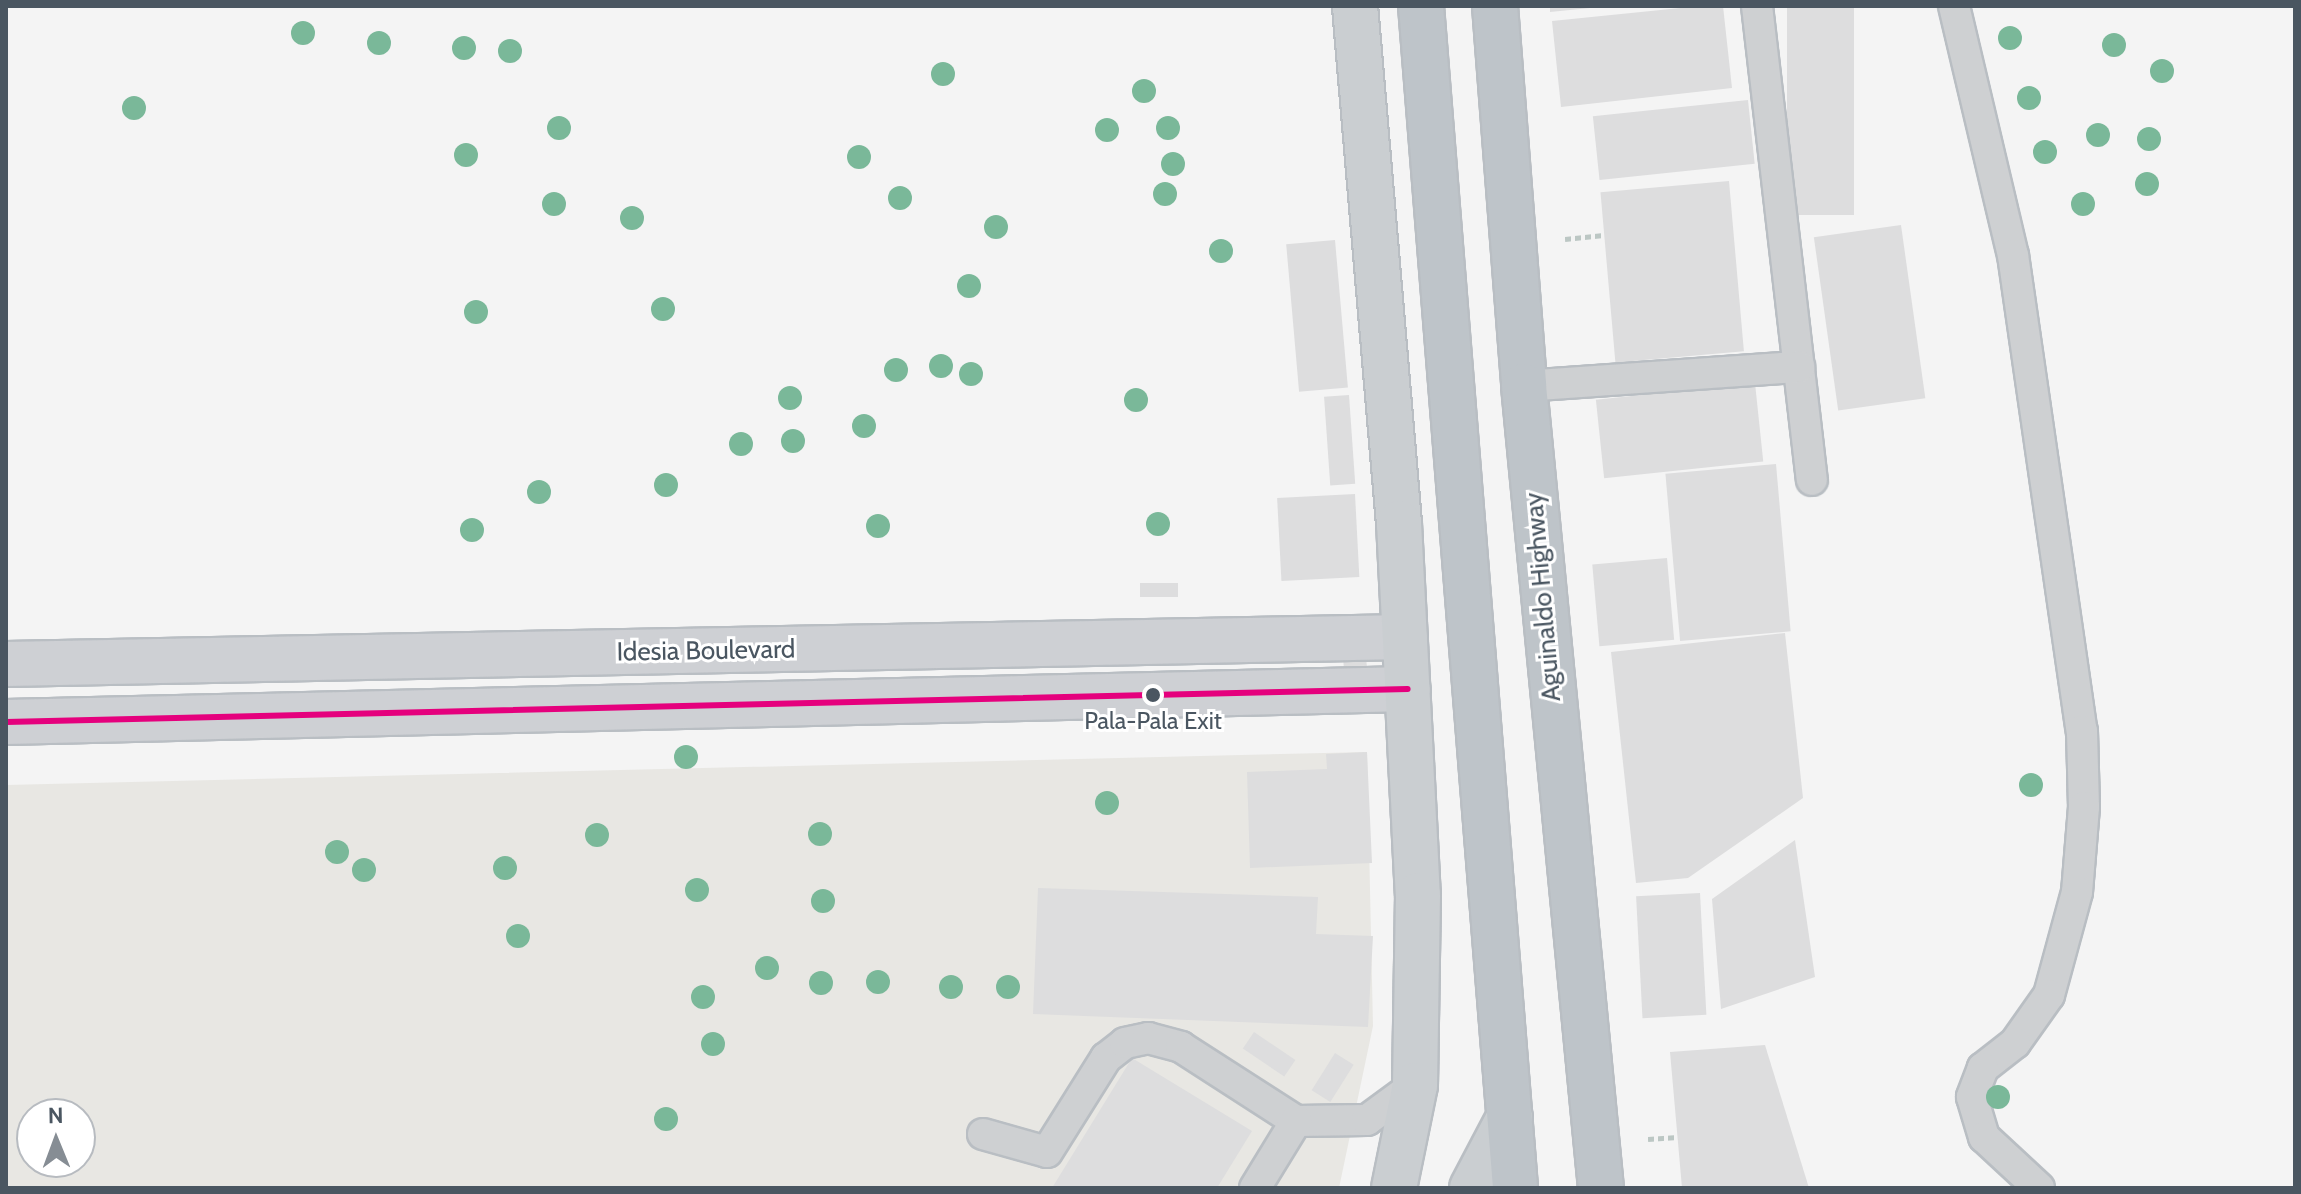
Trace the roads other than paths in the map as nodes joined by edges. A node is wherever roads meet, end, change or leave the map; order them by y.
1 (1355, 6) edge
2 (1421, 6) edge
3 (1495, 6) edge
4 (1757, 6) edge
5 (1954, 6) edge
6 (1799, 367) junction
7 (1524, 386) junction
8 (1812, 480) dead end
9 (1405, 637) junction
10 (6, 664) edge
11 (1408, 689) junction
12 (6, 722) edge
13 (1415, 1085) junction
14 (1510, 1116) junction
15 (1296, 1121) junction
16 (983, 1134) dead end
17 (1255, 1188) edge
18 (1394, 1188) edge
19 (1472, 1188) edge
20 (1515, 1188) edge
21 (1601, 1188) edge
22 (2039, 1188) edge

1 - 9 main road
2 - 14 highway
3 - 7 highway, Aguinaldo Highway
4 - 6 lane
5 - 22 lane
6 - 7 lane
6 - 8 lane
7 - 21 highway, Aguinaldo Highway
9 - 10 street, Idesia Boulevard
9 - 11 main road
11 - 12 street
11 - 13 main road
13 - 15 lane
13 - 18 main road
14 - 19 main road
14 - 20 highway
15 - 16 lane
15 - 17 lane

